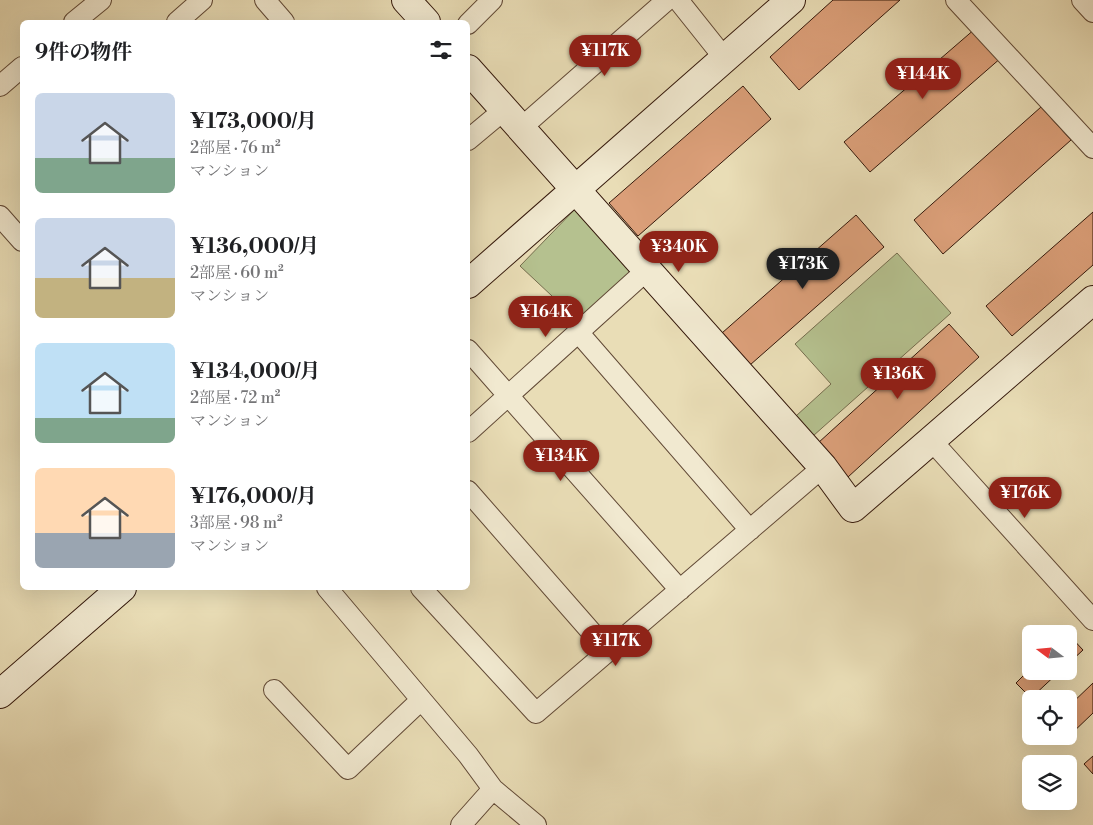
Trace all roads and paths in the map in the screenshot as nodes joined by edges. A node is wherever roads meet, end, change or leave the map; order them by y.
1 (101, 0) edge
2 (202, 0) edge
3 (265, 0) edge
4 (406, 0) edge
5 (492, 0) edge
6 (667, 0) edge
7 (678, 0) edge
8 (791, 0) edge
9 (956, 0) edge
10 (1082, 0) edge
11 (1093, 12) edge
12 (76, 20) edge
13 (179, 20) edge
14 (282, 20) edge
15 (424, 20) edge
16 (470, 22) edge
17 (725, 59) junction
18 (20, 69) edge
19 (470, 71) edge
20 (0, 86) edge
21 (512, 119) junction
22 (470, 139) edge
23 (1093, 148) edge
24 (575, 189) junction
25 (0, 216) edge
26 (20, 239) edge
27 (647, 270) junction
28 (470, 282) edge
29 (1093, 300) edge
30 (578, 332) junction
31 (470, 352) edge
32 (508, 396) junction
33 (470, 430) edge
34 (931, 440) junction
35 (823, 467) junction
36 (470, 493) edge
37 (750, 530) junction
38 (120, 590) edge
39 (329, 590) edge
40 (424, 590) edge
41 (680, 590) junction
42 (1093, 620) edge
43 (608, 651) junction
44 (274, 690) dead end
45 (0, 694) edge
46 (421, 700) junction
47 (493, 789) junction
48 (461, 825) edge
49 (536, 825) edge

1 - 12 street
2 - 13 street
3 - 14 street
4 - 15 street
5 - 16 street
6 - 21 street
7 - 17 street
8 - 17 street
9 - 23 street
10 - 11 street
17 - 24 street
18 - 20 street
19 - 21 street
21 - 22 street
21 - 24 street
24 - 27 street
24 - 28 street
25 - 26 street
27 - 30 street
27 - 35 street
29 - 34 street
30 - 32 street
30 - 37 street
31 - 32 street
32 - 33 street
32 - 41 street
34 - 35 street
34 - 42 street
35 - 37 street
36 - 43 street
37 - 41 street
38 - 45 street
39 - 46 street
40 - 43 street
41 - 43 street
44 - 46 street
46 - 47 street
47 - 48 street
47 - 49 street

